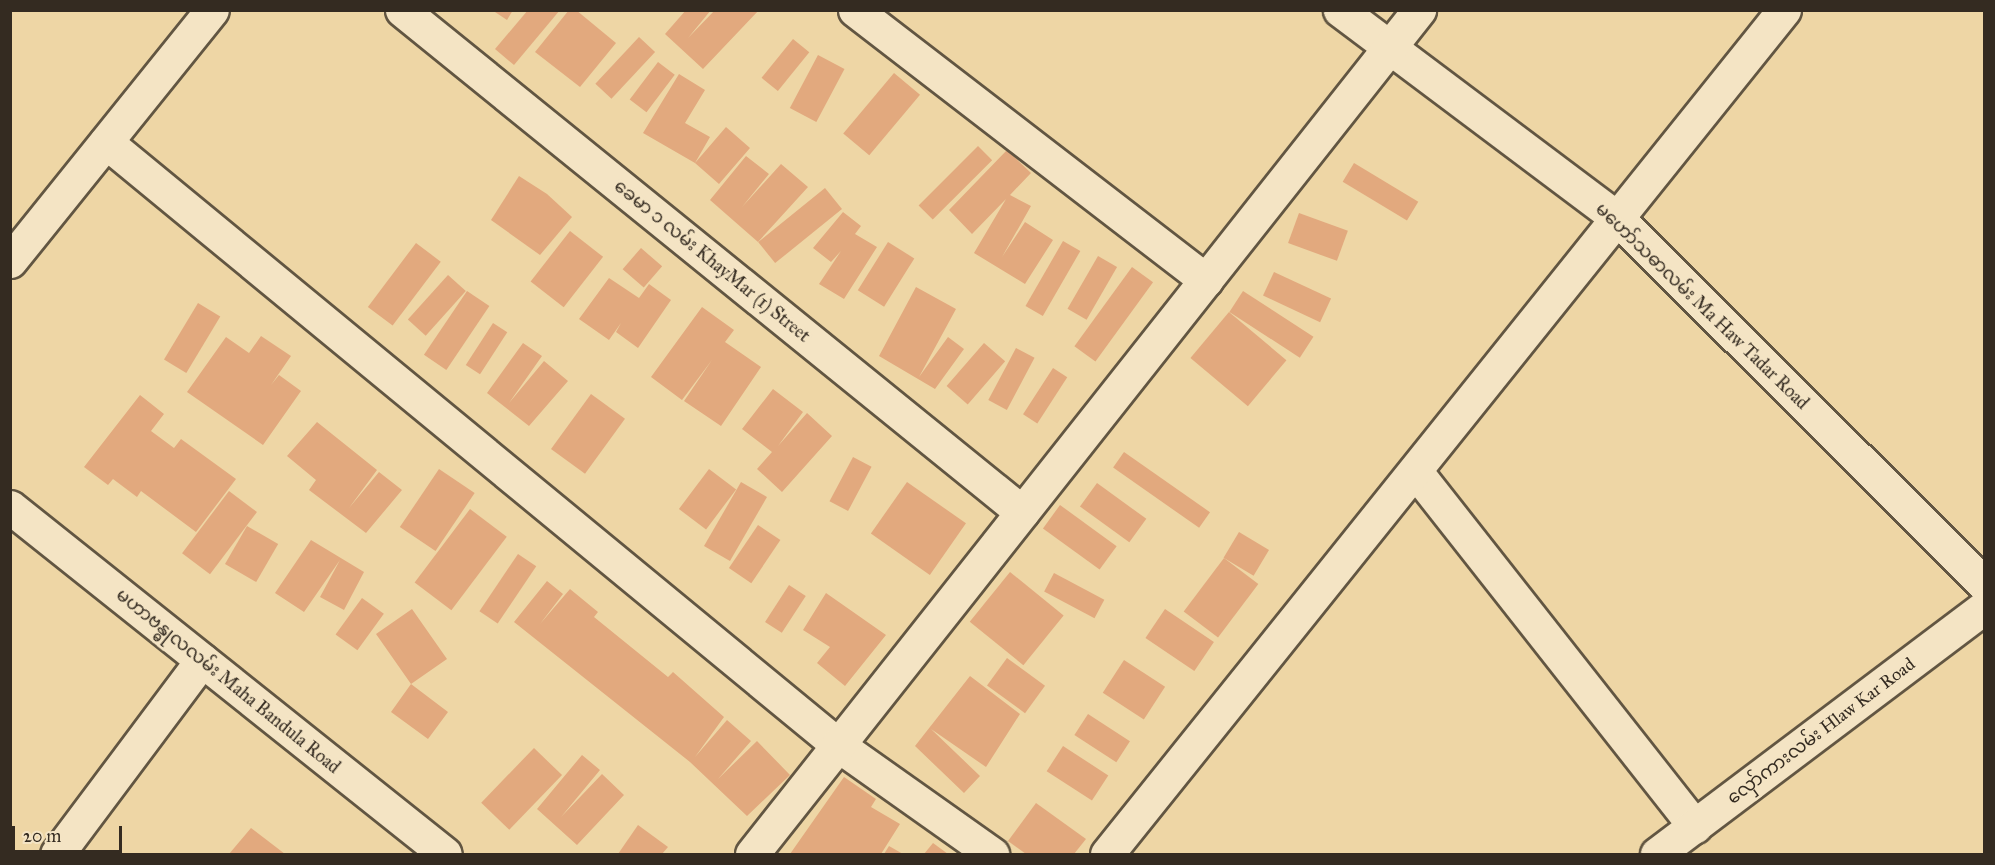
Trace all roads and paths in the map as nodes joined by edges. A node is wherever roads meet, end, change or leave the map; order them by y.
1 (212, 10) edge
2 (402, 10) edge
3 (855, 10) edge
4 (1340, 10) edge
5 (1419, 10) edge
6 (1784, 10) edge
7 (1389, 48) junction
8 (106, 142) junction
9 (1617, 219) junction
10 (10, 261) edge
11 (1206, 280) junction
12 (1416, 472) junction
13 (10, 507) edge
14 (1022, 512) junction
15 (1984, 584) edge
16 (1984, 608) edge
17 (201, 660) junction
18 (838, 745) junction
19 (1695, 826) junction
20 (426, 849) edge
21 (57, 855) edge
22 (752, 855) edge
23 (992, 855) edge
24 (1107, 855) edge
25 (1658, 855) edge

1 - 8 street
2 - 14 street, ခေမာ ၁ လမ်း KhayMar (1) Street
3 - 11 street
4 - 7 street, မဟော်သဓာလမ်း Ma Haw Tadar Road
5 - 7 street
6 - 9 street
7 - 9 street, မဟော်သဓာလမ်း Ma Haw Tadar Road
7 - 11 street
8 - 10 street
8 - 18 street
9 - 12 street
9 - 15 street, မဟော်သဓာလမ်း Ma Haw Tadar Road
11 - 14 street
12 - 19 street
12 - 24 street
13 - 17 street, မဟာဗန္ဓုလလမ်း Maha Bandula Road
14 - 18 street
16 - 19 street, လှော်ကားလမ်း Hlaw Kar Road
17 - 20 street, မဟာဗန္ဓုလလမ်း Maha Bandula Road
17 - 21 street
18 - 22 street
18 - 23 street
19 - 25 street, လှော်ကားလမ်း Hlaw Kar Road

